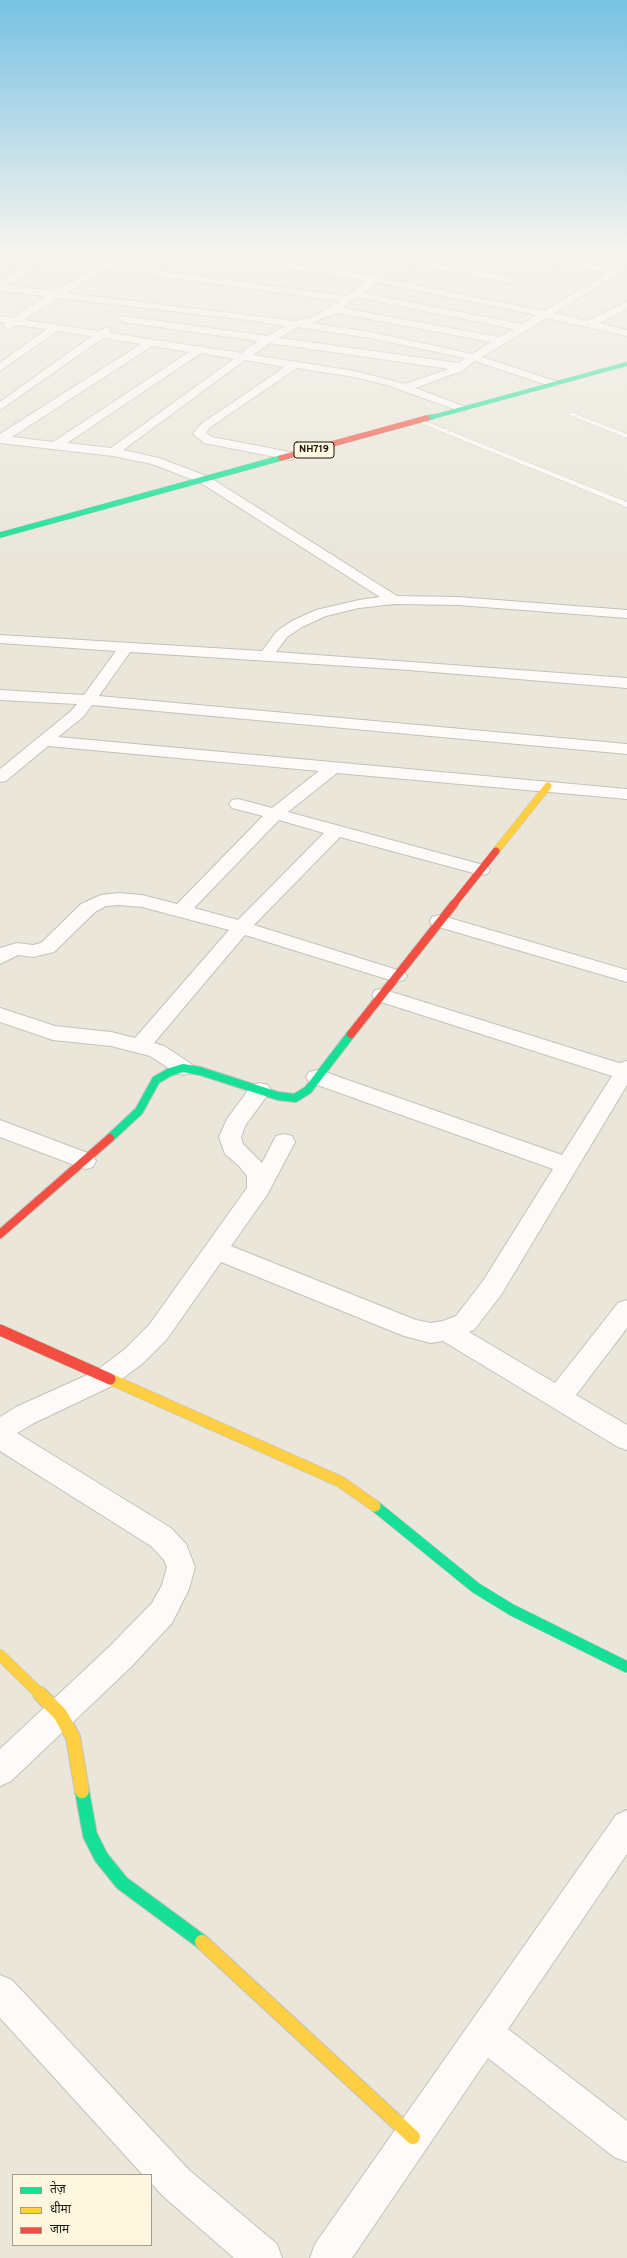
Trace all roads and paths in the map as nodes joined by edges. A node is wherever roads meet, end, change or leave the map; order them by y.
1 (20, 353) edge
2 (75, 353) edge
3 (133, 353) edge
4 (194, 353) edge
5 (223, 353) edge
6 (246, 353) edge
7 (368, 353) edge
8 (457, 353) edge
9 (480, 353) edge
10 (242, 356) junction
11 (474, 357) junction
12 (294, 365) junction
13 (626, 365) edge
14 (461, 367) junction
15 (0, 368) edge
16 (554, 384) junction
17 (405, 388) junction
18 (0, 407) edge
19 (462, 409) junction
20 (571, 414) dead end
21 (420, 421) junction
22 (627, 436) edge
23 (1, 439) edge
24 (56, 445) junction
25 (113, 452) junction
26 (291, 456) junction
27 (205, 480) junction
28 (622, 495) dead end
29 (611, 498) junction
30 (627, 505) edge
31 (0, 535) edge
32 (627, 599) edge
33 (394, 600) junction
34 (594, 611) junction
35 (627, 614) edge
36 (0, 639) edge
37 (125, 648) junction
38 (266, 656) junction
39 (627, 683) edge
40 (0, 695) edge
41 (88, 700) junction
42 (45, 740) junction
43 (627, 749) edge
44 (334, 767) junction
45 (0, 777) edge
46 (548, 786) junction
47 (627, 794) edge
48 (238, 804) dead end
49 (275, 814) junction
50 (336, 831) junction
51 (481, 870) junction
52 (181, 911) junction
53 (439, 921) junction
54 (241, 928) junction
55 (0, 958) edge
56 (397, 976) junction
57 (627, 976) edge
58 (382, 995) junction
59 (0, 1015) edge
60 (140, 1046) junction
61 (183, 1068) junction
62 (626, 1071) edge
63 (317, 1077) junction
64 (260, 1090) junction
65 (0, 1128) edge
66 (284, 1142) dead end
67 (86, 1161) junction
68 (568, 1166) junction
69 (259, 1189) junction
70 (0, 1234) edge
71 (216, 1250) junction
72 (627, 1310) edge
73 (0, 1330) edge
74 (446, 1331) junction
75 (105, 1378) junction
76 (559, 1398) junction
77 (0, 1430) edge
78 (0, 1437) edge
79 (627, 1439) edge
80 (0, 1655) edge
81 (627, 1667) edge
82 (60, 1714) junction
83 (0, 1770) edge
84 (627, 1826) edge
85 (0, 1992) edge
86 (484, 2033) junction
87 (413, 2137) junction
88 (627, 2144) edge
89 (263, 2258) edge
90 (330, 2258) edge

1 - 15 street
2 - 18 street
3 - 23 street
4 - 24 street
5 - 10 street
6 - 10 street
7 - 14 street
8 - 11 street
9 - 11 street
10 - 12 street
10 - 25 street
11 - 14 street
11 - 16 street
12 - 17 street
12 - 26 street
13 - 16 main road, NH719
14 - 17 street
16 - 19 main road, NH719
17 - 19 street
19 - 21 main road, NH719
20 - 22 lane
21 - 26 main road, NH719
21 - 29 lane
23 - 24 street
24 - 25 street
25 - 27 street
26 - 27 main road, NH719
27 - 31 main road, NH719
27 - 33 street
28 - 29 lane
29 - 30 lane
32 - 34 street
33 - 34 street
33 - 38 street
34 - 35 street
36 - 37 street
37 - 38 street
37 - 41 street
38 - 39 street
40 - 41 street
41 - 42 street
41 - 43 street
42 - 44 street
42 - 45 street
44 - 46 street
44 - 49 street
46 - 47 street
46 - 51 main road
48 - 49 street
49 - 50 street
49 - 52 street
50 - 51 street
50 - 54 street
51 - 53 main road
52 - 54 street
52 - 55 street
53 - 56 main road
53 - 57 street
54 - 56 street
54 - 60 street
56 - 58 main road
58 - 62 street
58 - 63 main road
59 - 60 street
60 - 61 street
61 - 64 main road
61 - 67 main road
62 - 68 street
63 - 64 main road
63 - 68 street
64 - 69 street
65 - 67 street
66 - 69 street
67 - 70 main road
68 - 74 street
69 - 71 street
71 - 74 street
71 - 75 street
72 - 76 street
73 - 75 main road
74 - 76 street
75 - 77 street
75 - 81 main road
76 - 79 street
78 - 82 street
80 - 82 main road
82 - 83 street
82 - 87 main road
84 - 86 street
85 - 89 street
86 - 87 street
86 - 88 street
87 - 90 street

